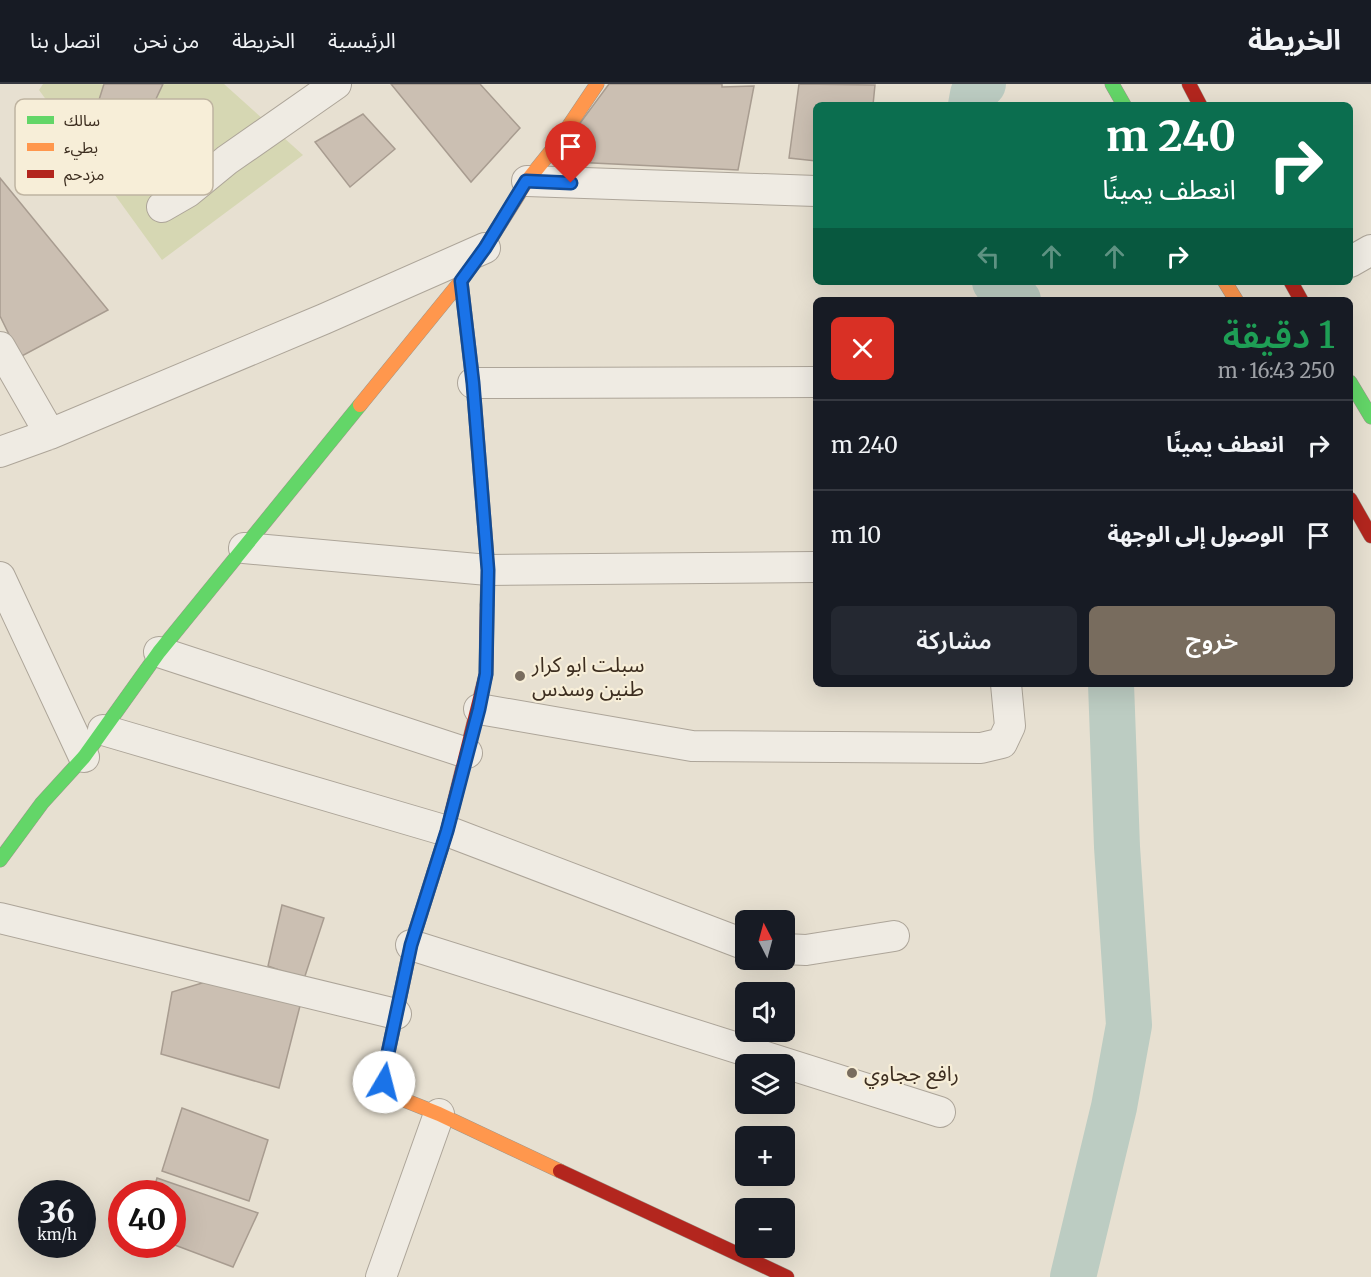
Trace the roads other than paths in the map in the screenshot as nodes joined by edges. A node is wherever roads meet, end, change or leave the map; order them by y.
1 (336, 84) edge
2 (597, 84) edge
3 (1112, 84) edge
4 (1189, 84) edge
5 (1122, 102) edge
6 (1198, 102) edge
7 (213, 171) edge
8 (526, 181) junction
9 (813, 191) edge
10 (183, 195) edge
11 (162, 207) dead end
12 (485, 248) junction
13 (1371, 250) edge
14 (1353, 260) edge
15 (461, 281) junction
16 (0, 347) edge
17 (813, 382) edge
18 (473, 383) junction
19 (1353, 387) edge
20 (1371, 417) edge
21 (50, 434) junction
22 (0, 452) edge
23 (1353, 504) edge
24 (1371, 536) edge
25 (244, 548) junction
26 (813, 567) edge
27 (488, 570) junction
28 (0, 577) edge
29 (159, 652) junction
30 (1006, 687) edge
31 (479, 709) junction
32 (103, 730) junction
33 (467, 753) junction
34 (84, 757) junction
35 (447, 831) junction
36 (0, 860) edge
37 (0, 918) edge
38 (894, 936) dead end
39 (735, 941) edge
40 (411, 945) junction
41 (795, 950) edge
42 (396, 1014) junction
43 (940, 1112) dead end
44 (439, 1114) junction
45 (381, 1277) edge
46 (787, 1277) edge

1 - 7 street
2 - 8 main road
3 - 5 main road
4 - 6 main road
8 - 9 street
8 - 12 main road
10 - 11 street
12 - 15 main road
12 - 21 street
13 - 14 street
15 - 18 main road
15 - 25 main road
16 - 21 street
17 - 18 street
18 - 27 main road
19 - 20 main road
21 - 22 street
23 - 24 main road
25 - 27 street
25 - 29 main road
26 - 27 street
27 - 31 main road
28 - 34 street
29 - 32 main road
29 - 33 street
30 - 31 street
31 - 33 main road
32 - 34 main road
32 - 35 street
33 - 35 main road
34 - 36 main road
35 - 39 street
35 - 40 main road
37 - 42 street
38 - 41 street
40 - 42 main road
40 - 43 street
42 - 44 main road
44 - 45 street
44 - 46 main road

